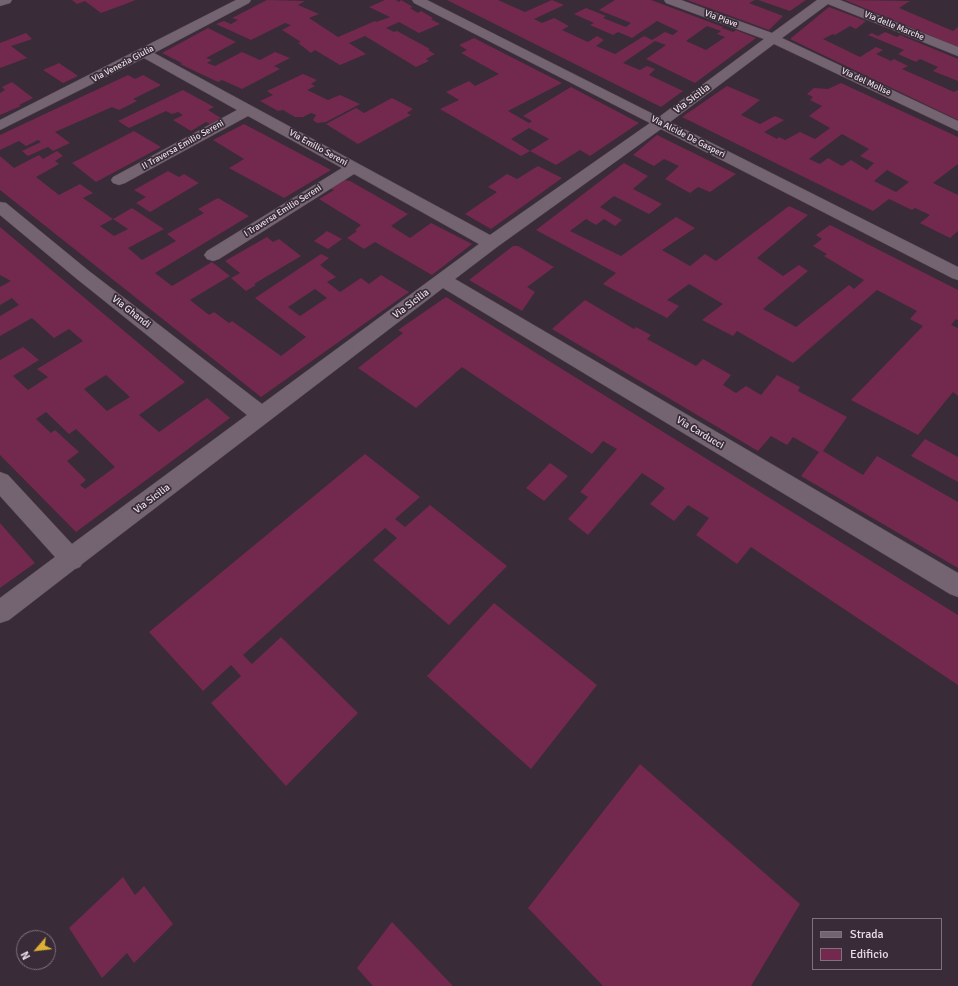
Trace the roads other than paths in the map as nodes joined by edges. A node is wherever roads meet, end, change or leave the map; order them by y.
1 (6, 0) edge
2 (245, 0) edge
3 (418, 0) edge
4 (670, 0) edge
5 (825, 0) edge
6 (829, 0) edge
7 (0, 2) edge
8 (772, 38) junction
9 (958, 52) edge
10 (144, 53) junction
11 (248, 110) junction
12 (660, 123) junction
13 (0, 126) edge
14 (958, 127) edge
15 (353, 168) junction
16 (119, 180) dead end
17 (0, 207) edge
18 (491, 243) junction
19 (213, 255) dead end
20 (958, 274) edge
21 (443, 280) junction
22 (263, 416) junction
23 (0, 482) edge
24 (72, 560) junction
25 (958, 586) edge
26 (0, 612) edge

1 - 7 street
2 - 10 street, Via Venezia Giulia
3 - 12 street, Via Alcide De Gasperi
4 - 8 street, Via Piave
5 - 8 street, Via Sicilia
6 - 9 street, Via delle Marche
8 - 12 street, Via Sicilia
8 - 14 street, Via del Molise
10 - 11 street, Via Emilio Sereni
10 - 13 street, Via Venezia Giulia
11 - 15 street, Via Emilio Sereni
11 - 16 street, II Traversa Emilio Sereni
12 - 18 street, Via Sicilia
12 - 20 street, Via Alcide De Gasperi
15 - 18 street, Via Emilio Sereni
15 - 19 street, I Traversa Emilio Sereni
17 - 22 street, Via Ghandi
18 - 21 street, Via Sicilia
21 - 22 street, Via Sicilia
21 - 25 street, Via Carducci
22 - 24 street, Via Sicilia
23 - 24 street
24 - 26 street, Via Sicilia

